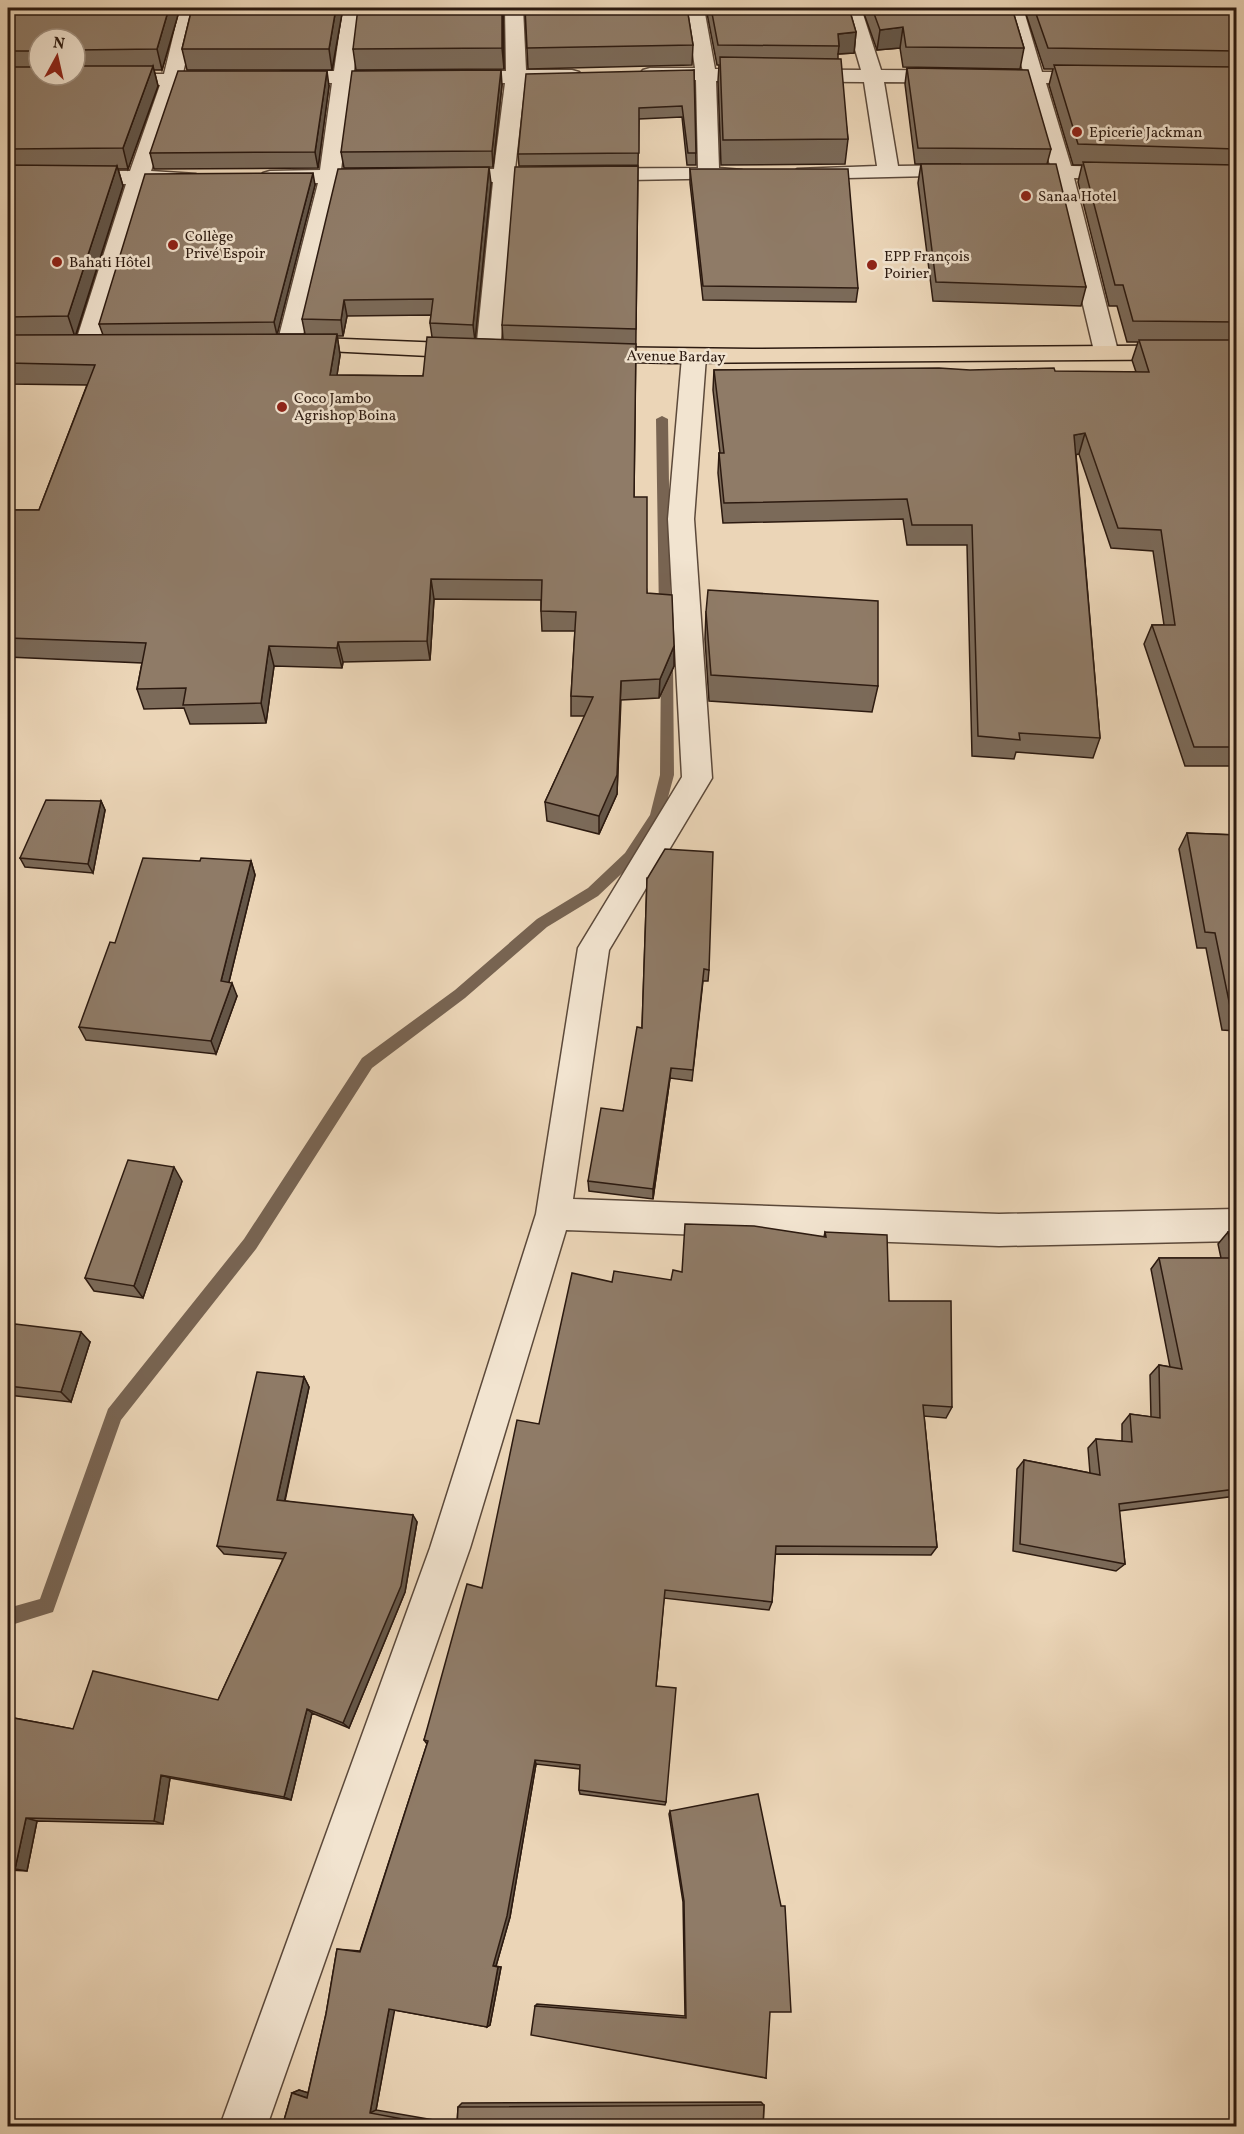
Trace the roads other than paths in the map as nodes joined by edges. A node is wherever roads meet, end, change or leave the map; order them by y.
1 (189, 8) edge
2 (352, 8) edge
3 (514, 8) edge
4 (695, 8) edge
5 (852, 8) edge
6 (1014, 8) edge
7 (706, 73) junction
8 (635, 74) edge
9 (342, 76) junction
10 (587, 76) edge
11 (873, 76) junction
12 (411, 77) edge
13 (435, 77) edge
14 (516, 77) junction
15 (1034, 77) junction
16 (240, 78) edge
17 (263, 78) edge
18 (1116, 78) edge
19 (90, 80) edge
20 (172, 80) junction
21 (888, 171) junction
22 (1062, 171) junction
23 (756, 173) edge
24 (780, 173) edge
25 (709, 174) junction
26 (1143, 174) edge
27 (330, 176) junction
28 (399, 176) edge
29 (423, 176) edge
30 (8, 177) edge
31 (210, 177) edge
32 (246, 177) edge
33 (504, 177) junction
34 (138, 178) junction
35 (265, 344) edge
36 (289, 344) junction
37 (110, 346) edge
38 (75, 347) joint
39 (1106, 351) junction
40 (500, 352) joint
41 (1236, 352) edge
42 (568, 354) edge
43 (694, 357) junction
44 (553, 1214) junction
45 (1236, 1225) edge
46 (243, 2127) edge

1 - 20 street
2 - 9 street
3 - 14 street
4 - 7 street
5 - 11 street
6 - 15 street
7 - 8 street
7 - 11 street
7 - 25 street
9 - 12 street
9 - 17 street
9 - 27 street
10 - 14 street
11 - 15 street
11 - 21 street
13 - 14 street
14 - 33 street
15 - 18 street
15 - 22 street
16 - 20 street
19 - 20 street
20 - 34 street
21 - 22 street
21 - 24 street
22 - 26 street
22 - 39 street
23 - 25 street
25 - 33 street
27 - 28 street
27 - 32 street
27 - 36 street
29 - 33 street
30 - 34 street
31 - 34 street
33 - 40 street
34 - 38 street
35 - 36 main road
36 - 40 main road
37 - 38 main road
39 - 41 main road, Avenue Barday
39 - 43 main road, Avenue Barday
42 - 43 main road, Avenue Barday
43 - 44 street
44 - 45 street
44 - 46 street

